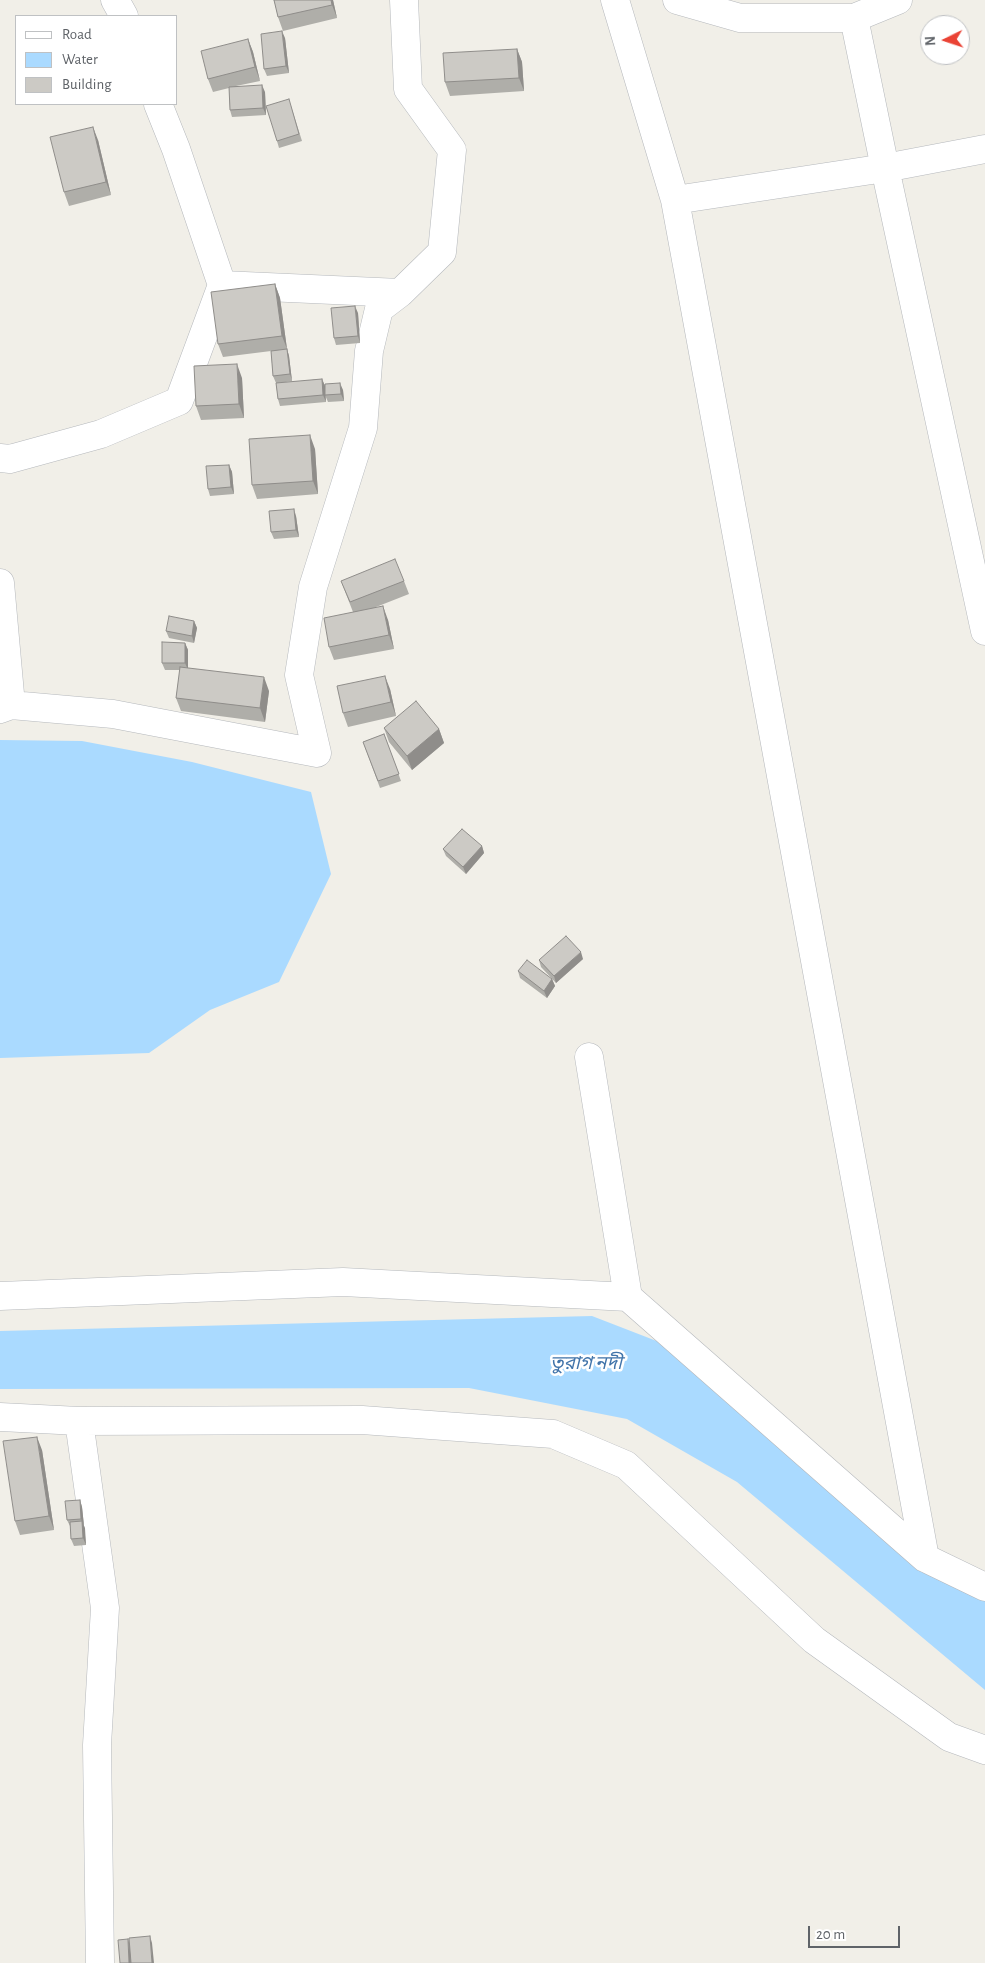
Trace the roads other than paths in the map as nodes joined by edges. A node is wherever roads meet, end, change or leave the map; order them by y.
1 (116, 0) edge
2 (404, 0) edge
3 (616, 0) edge
4 (678, 0) edge
5 (898, 0) edge
6 (124, 15) edge
7 (854, 18) junction
8 (158, 105) edge
9 (985, 149) edge
10 (885, 168) junction
11 (675, 200) junction
12 (222, 285) junction
13 (400, 293) junction
14 (0, 458) edge
15 (0, 583) edge
16 (985, 630) edge
17 (5, 707) edge
18 (589, 1057) dead end
19 (0, 1296) edge
20 (628, 1297) junction
21 (0, 1418) edge
22 (79, 1421) junction
23 (925, 1558) junction
24 (985, 1588) edge
25 (985, 1750) edge
26 (100, 1963) edge

1 - 6 street
2 - 13 street
3 - 11 street
4 - 7 street
5 - 7 street
7 - 10 street
8 - 12 street
9 - 10 street
10 - 11 street
10 - 16 street
11 - 23 street
12 - 13 street
12 - 14 street
13 - 17 street
15 - 17 street
18 - 20 street
19 - 20 street
20 - 23 street
21 - 22 street
22 - 25 street
22 - 26 street
23 - 24 street

